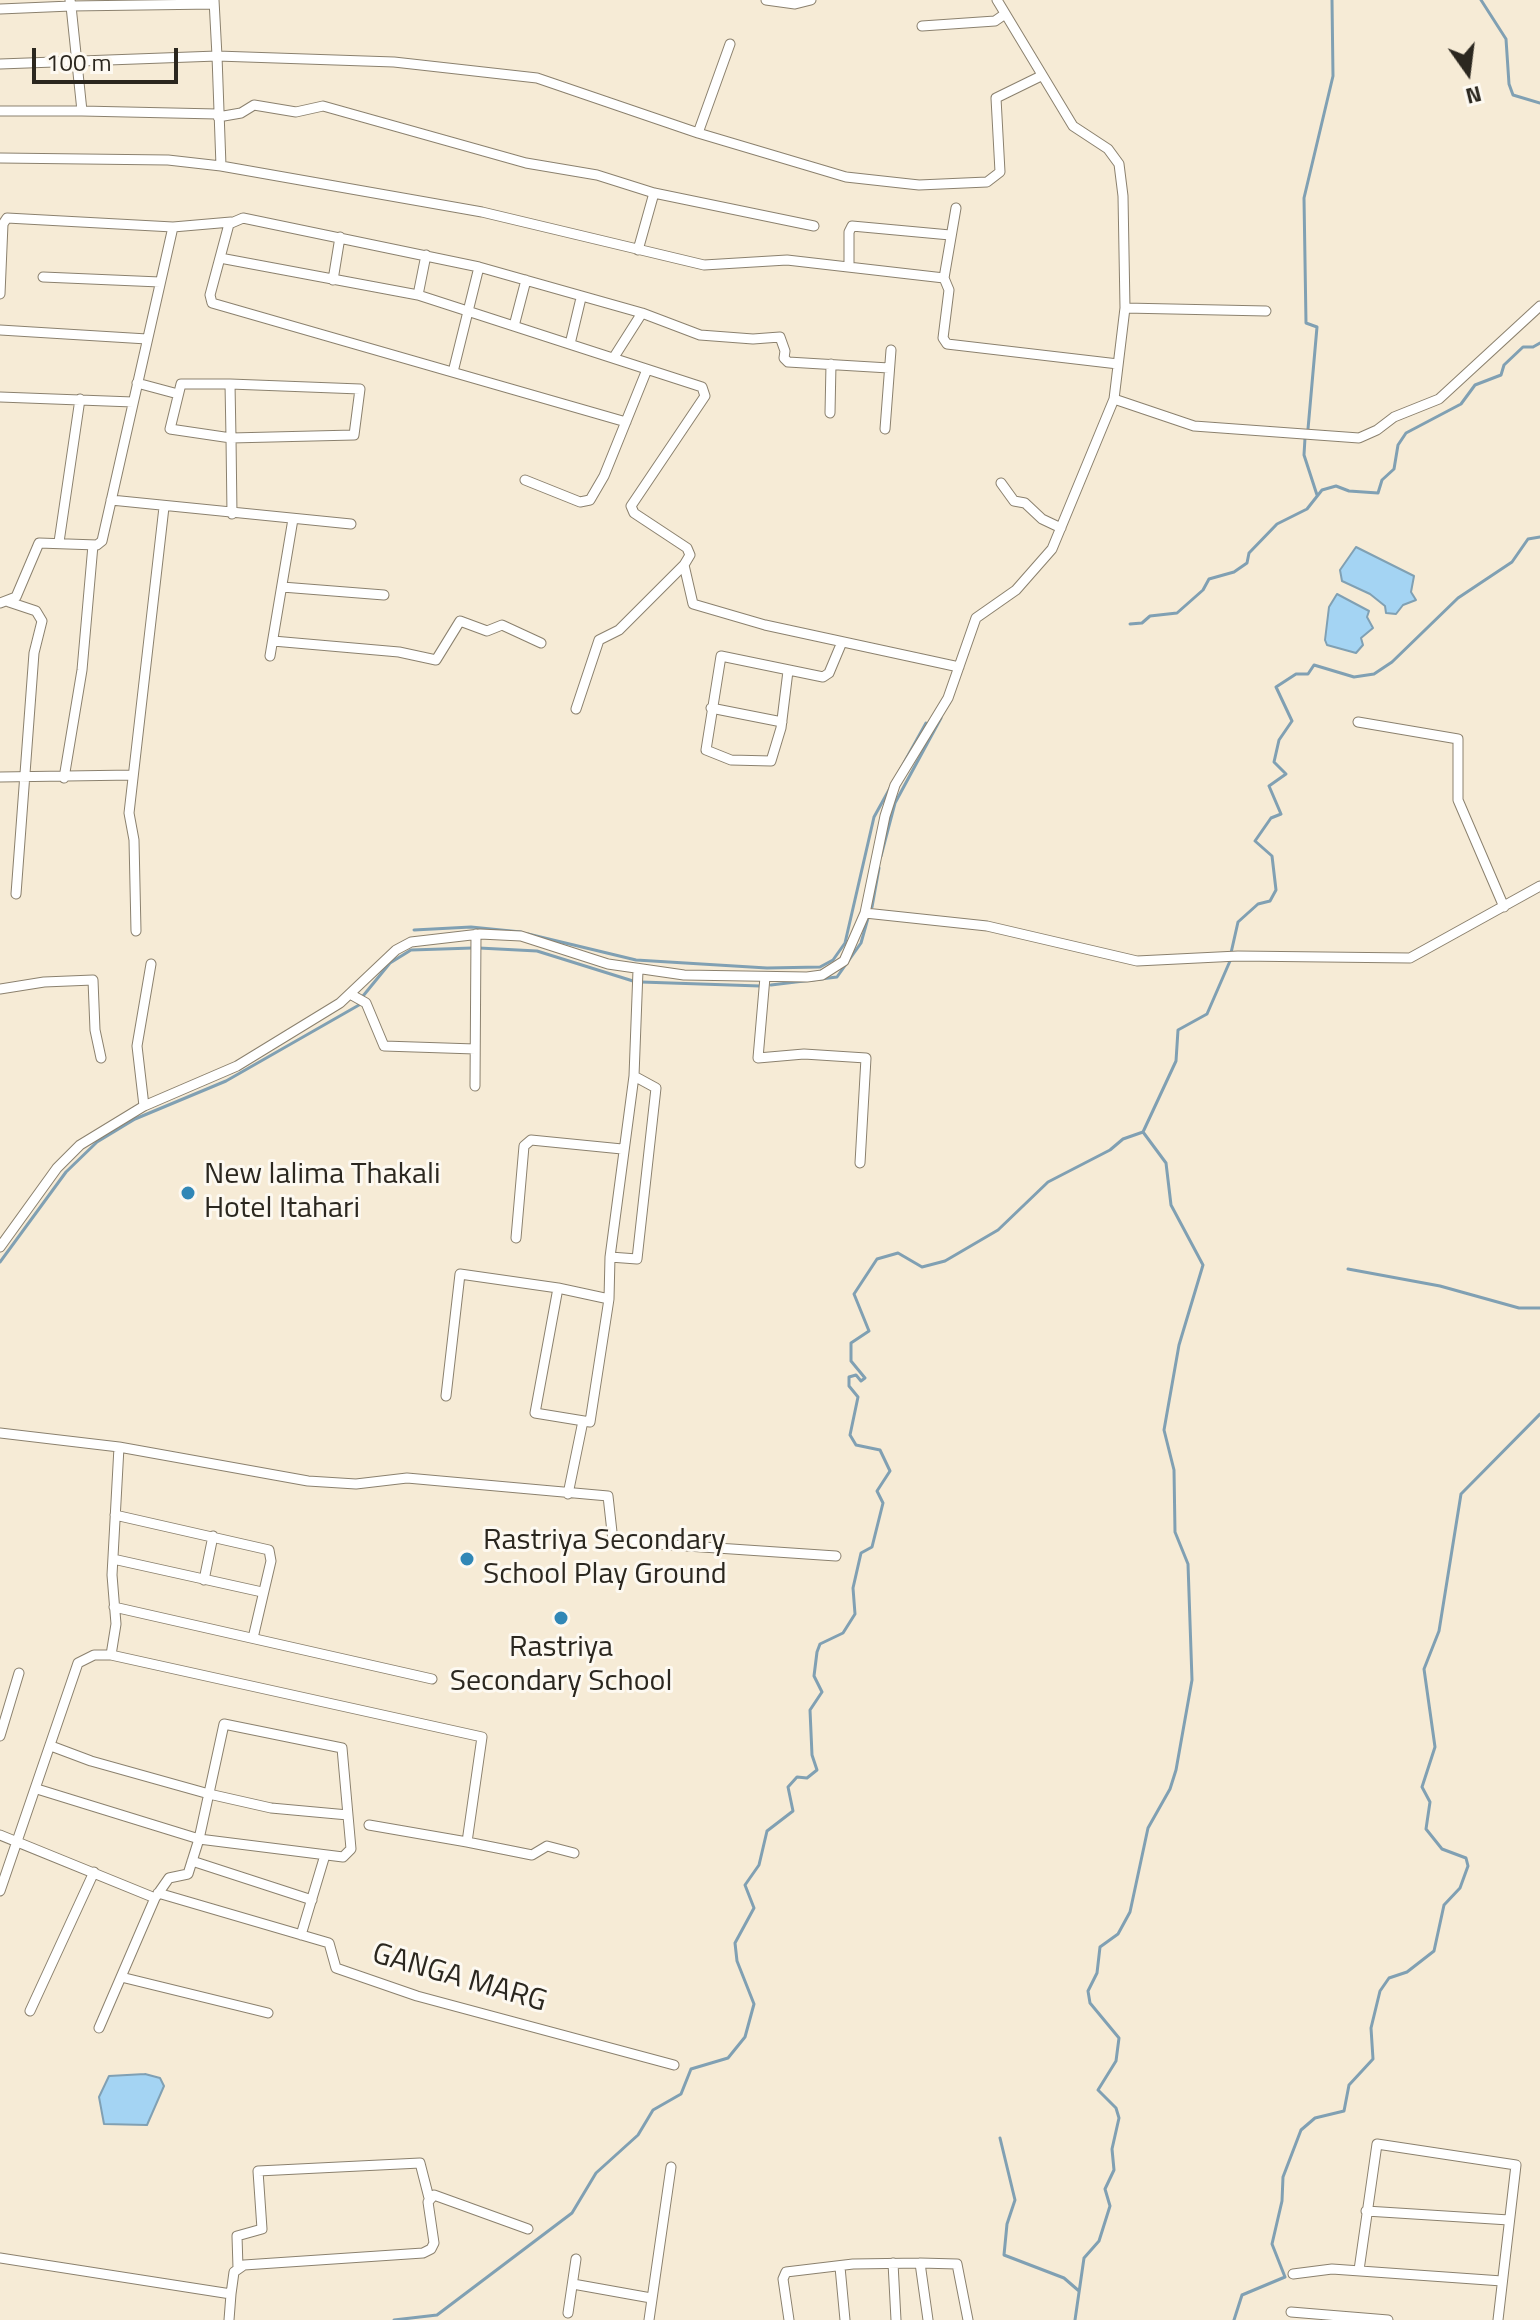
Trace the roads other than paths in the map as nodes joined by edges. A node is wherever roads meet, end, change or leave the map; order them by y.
1 (766, 0) edge
2 (811, 0) edge
3 (997, 0) edge
4 (214, 2) edge
5 (71, 3) edge
6 (0, 9) edge
7 (1005, 14) junction
8 (922, 26) dead end
9 (730, 44) dead end
10 (217, 56) junction
11 (78, 60) junction
12 (0, 64) edge
13 (1041, 76) junction
14 (0, 111) edge
15 (82, 111) junction
16 (218, 115) junction
17 (698, 133) junction
18 (0, 158) edge
19 (221, 166) junction
20 (654, 193) junction
21 (956, 208) dead end
22 (231, 222) junction
23 (814, 226) dead end
24 (173, 227) junction
25 (950, 235) junction
26 (340, 237) junction
27 (638, 250) junction
28 (426, 255) junction
29 (220, 258) junction
30 (849, 266) junction
31 (479, 267) junction
32 (43, 277) dead end
33 (944, 278) junction
34 (333, 280) junction
35 (526, 280) junction
36 (160, 282) junction
37 (0, 294) edge
38 (418, 295) junction
39 (581, 298) junction
40 (1540, 306) edge
41 (1125, 308) junction
42 (1266, 311) dead end
43 (469, 312) junction
44 (642, 313) junction
45 (514, 326) junction
46 (0, 330) edge
47 (147, 339) junction
48 (570, 344) junction
49 (891, 350) dead end
50 (614, 357) junction
51 (831, 364) junction
52 (1118, 364) junction
53 (889, 368) junction
54 (453, 372) junction
55 (646, 372) junction
56 (137, 383) junction
57 (230, 384) junction
58 (178, 394) junction
59 (0, 397) edge
60 (80, 399) junction
61 (1114, 399) junction
62 (133, 402) junction
63 (830, 413) dead end
64 (626, 422) junction
65 (885, 429) dead end
66 (231, 438) junction
67 (525, 480) dead end
68 (1001, 483) dead end
69 (111, 500) junction
70 (164, 507) junction
71 (232, 514) junction
72 (293, 519) junction
73 (351, 524) dead end
74 (1061, 528) junction
75 (59, 542) junction
76 (93, 545) junction
77 (684, 565) junction
78 (282, 587) junction
79 (384, 595) dead end
80 (4, 602) edge
81 (273, 641) junction
82 (842, 642) junction
83 (541, 643) dead end
84 (270, 656) dead end
85 (959, 667) junction
86 (788, 671) junction
87 (711, 708) junction
88 (576, 709) dead end
89 (782, 722) junction
90 (1358, 722) dead end
91 (133, 775) junction
92 (0, 777) edge
93 (26, 777) junction
94 (64, 778) junction
95 (1540, 886) edge
96 (16, 894) dead end
97 (1504, 907) junction
98 (865, 913) junction
99 (136, 931) dead end
100 (476, 934) junction
101 (151, 964) dead end
102 (638, 970) junction
103 (765, 977) junction
104 (0, 989) edge
105 (350, 994) junction
106 (475, 1049) junction
107 (101, 1058) dead end
108 (634, 1076) junction
109 (475, 1086) dead end
110 (144, 1106) junction
111 (622, 1149) junction
112 (860, 1163) dead end
113 (516, 1238) dead end
114 (0, 1247) edge
115 (610, 1257) junction
116 (558, 1288) junction
117 (609, 1299) junction
118 (446, 1396) dead end
119 (583, 1421) junction
120 (0, 1433) edge
121 (119, 1447) junction
122 (568, 1494) junction
123 (115, 1515) junction
124 (213, 1536) junction
125 (836, 1556) dead end
126 (113, 1559) junction
127 (204, 1580) junction
128 (262, 1592) junction
129 (114, 1607) junction
130 (253, 1638) junction
131 (111, 1655) junction
132 (19, 1673) dead end
133 (432, 1679) dead end
134 (3, 1713) edge
135 (0, 1736) edge
136 (51, 1746) junction
137 (37, 1789) junction
138 (209, 1794) junction
139 (348, 1815) junction
140 (369, 1825) dead end
141 (0, 1835) edge
142 (199, 1839) junction
143 (20, 1841) junction
144 (467, 1842) junction
145 (574, 1853) dead end
146 (325, 1855) junction
147 (192, 1861) junction
148 (94, 1872) junction
149 (0, 1891) edge
150 (157, 1895) junction
151 (312, 1900) junction
152 (301, 1935) junction
153 (121, 1977) junction
154 (30, 2011) dead end
155 (268, 2013) dead end
156 (99, 2028) dead end
157 (674, 2065) dead end
158 (671, 2167) dead end
159 (429, 2198) junction
160 (1366, 2211) junction
161 (1509, 2220) junction
162 (528, 2229) dead end
163 (0, 2258) edge
164 (576, 2259) dead end
165 (893, 2263) junction
166 (920, 2263) junction
167 (840, 2267) junction
168 (238, 2268) junction
169 (1359, 2270) junction
170 (1293, 2274) dead end
171 (1502, 2281) junction
172 (573, 2284) junction
173 (231, 2294) junction
174 (651, 2298) junction
175 (1291, 2312) dead end
176 (568, 2313) dead end
177 (229, 2320) edge
178 (649, 2320) edge
179 (789, 2320) edge
180 (845, 2320) edge
181 (896, 2320) edge
182 (928, 2320) edge
183 (968, 2320) edge
184 (1388, 2320) edge
185 (1498, 2320) edge

1 - 2 street
3 - 7 street
4 - 5 street
4 - 10 street
5 - 6 street
5 - 11 street
7 - 8 street
7 - 13 street
9 - 17 street
10 - 11 street
10 - 16 street
10 - 17 street
11 - 12 street
11 - 15 street
13 - 17 street
13 - 41 street
14 - 15 street
15 - 16 street
16 - 19 street
16 - 20 street
18 - 19 street
19 - 27 street
20 - 23 street
20 - 27 street
21 - 25 street
22 - 24 street
22 - 26 street
22 - 29 street
24 - 36 street
24 - 37 street
25 - 30 street
25 - 33 street
26 - 28 street
26 - 34 street
27 - 30 street
28 - 31 street
28 - 38 street
29 - 34 street
29 - 54 street
30 - 33 street
31 - 35 street
31 - 43 street
32 - 36 street
33 - 52 street
34 - 38 street
35 - 39 street
35 - 45 street
36 - 47 street
38 - 43 street
39 - 44 street
39 - 48 street
40 - 61 street
41 - 42 street
41 - 52 street
43 - 45 street
43 - 54 street
44 - 50 street
44 - 51 street
45 - 48 street
46 - 47 street
47 - 56 street
48 - 50 street
49 - 53 street
50 - 55 street
51 - 53 street
51 - 63 street
52 - 61 street
53 - 65 street
54 - 64 street
55 - 64 street
55 - 77 street
56 - 58 street
56 - 62 street
57 - 58 street
57 - 66 street
57 - 66 street
58 - 66 street
59 - 60 street
60 - 62 street
60 - 75 street
61 - 74 street
62 - 69 street
64 - 67 street
66 - 71 street
68 - 74 street
69 - 70 street
69 - 76 street
70 - 71 street
70 - 91 street
71 - 72 street
72 - 73 street
72 - 78 street
74 - 85 street
75 - 76 street
75 - 80 street
76 - 94 street
77 - 82 street
77 - 88 street
78 - 79 street
78 - 81 street
80 - 93 street
81 - 83 street
81 - 84 street
82 - 85 street
82 - 86 street
85 - 98 street
86 - 87 street
86 - 89 street
87 - 89 street
87 - 89 street
90 - 97 street
91 - 94 street
91 - 99 street
92 - 93 street
93 - 94 street
93 - 96 street
95 - 97 street
97 - 98 street
98 - 103 street
100 - 102 street
100 - 105 street
100 - 106 street
101 - 110 street
102 - 103 street
102 - 108 street
103 - 112 street
104 - 107 street
105 - 106 street
105 - 110 street
106 - 109 street
108 - 111 street
108 - 115 street
110 - 114 street
111 - 113 street
111 - 115 street
115 - 117 street
116 - 117 street
116 - 118 street
116 - 119 street
117 - 119 street
119 - 122 street
120 - 121 street
121 - 122 street
121 - 123 street
122 - 125 street
123 - 124 street
123 - 126 street
124 - 127 street
124 - 128 street
126 - 127 street
126 - 129 street
127 - 128 street
128 - 130 street
129 - 130 street
129 - 131 street
130 - 133 street
131 - 136 street
131 - 144 street
132 - 134 street
134 - 135 street
136 - 137 street
136 - 138 street
137 - 142 street
137 - 143 street
138 - 139 street
138 - 139 street
138 - 142 street
139 - 146 street
140 - 144 street
141 - 143 street, GANGA MARG
142 - 146 street
142 - 147 street
143 - 148 street, GANGA MARG
143 - 149 street
144 - 145 street
146 - 151 street
147 - 150 street
147 - 151 street
148 - 150 street, GANGA MARG
148 - 154 street
150 - 152 street, GANGA MARG
150 - 153 street
151 - 152 street
152 - 157 street, GANGA MARG
153 - 155 street
153 - 156 street
158 - 174 street
159 - 162 street
159 - 168 street
159 - 168 street
160 - 161 street
160 - 161 street
160 - 169 street
161 - 171 street
163 - 173 street
164 - 172 street
165 - 166 street
165 - 167 street
165 - 181 street
166 - 182 street
166 - 183 street
167 - 179 street
167 - 180 street
168 - 173 street
169 - 170 street
169 - 171 street
171 - 185 street
172 - 174 street
172 - 176 street
173 - 177 street
174 - 178 street
175 - 184 street

